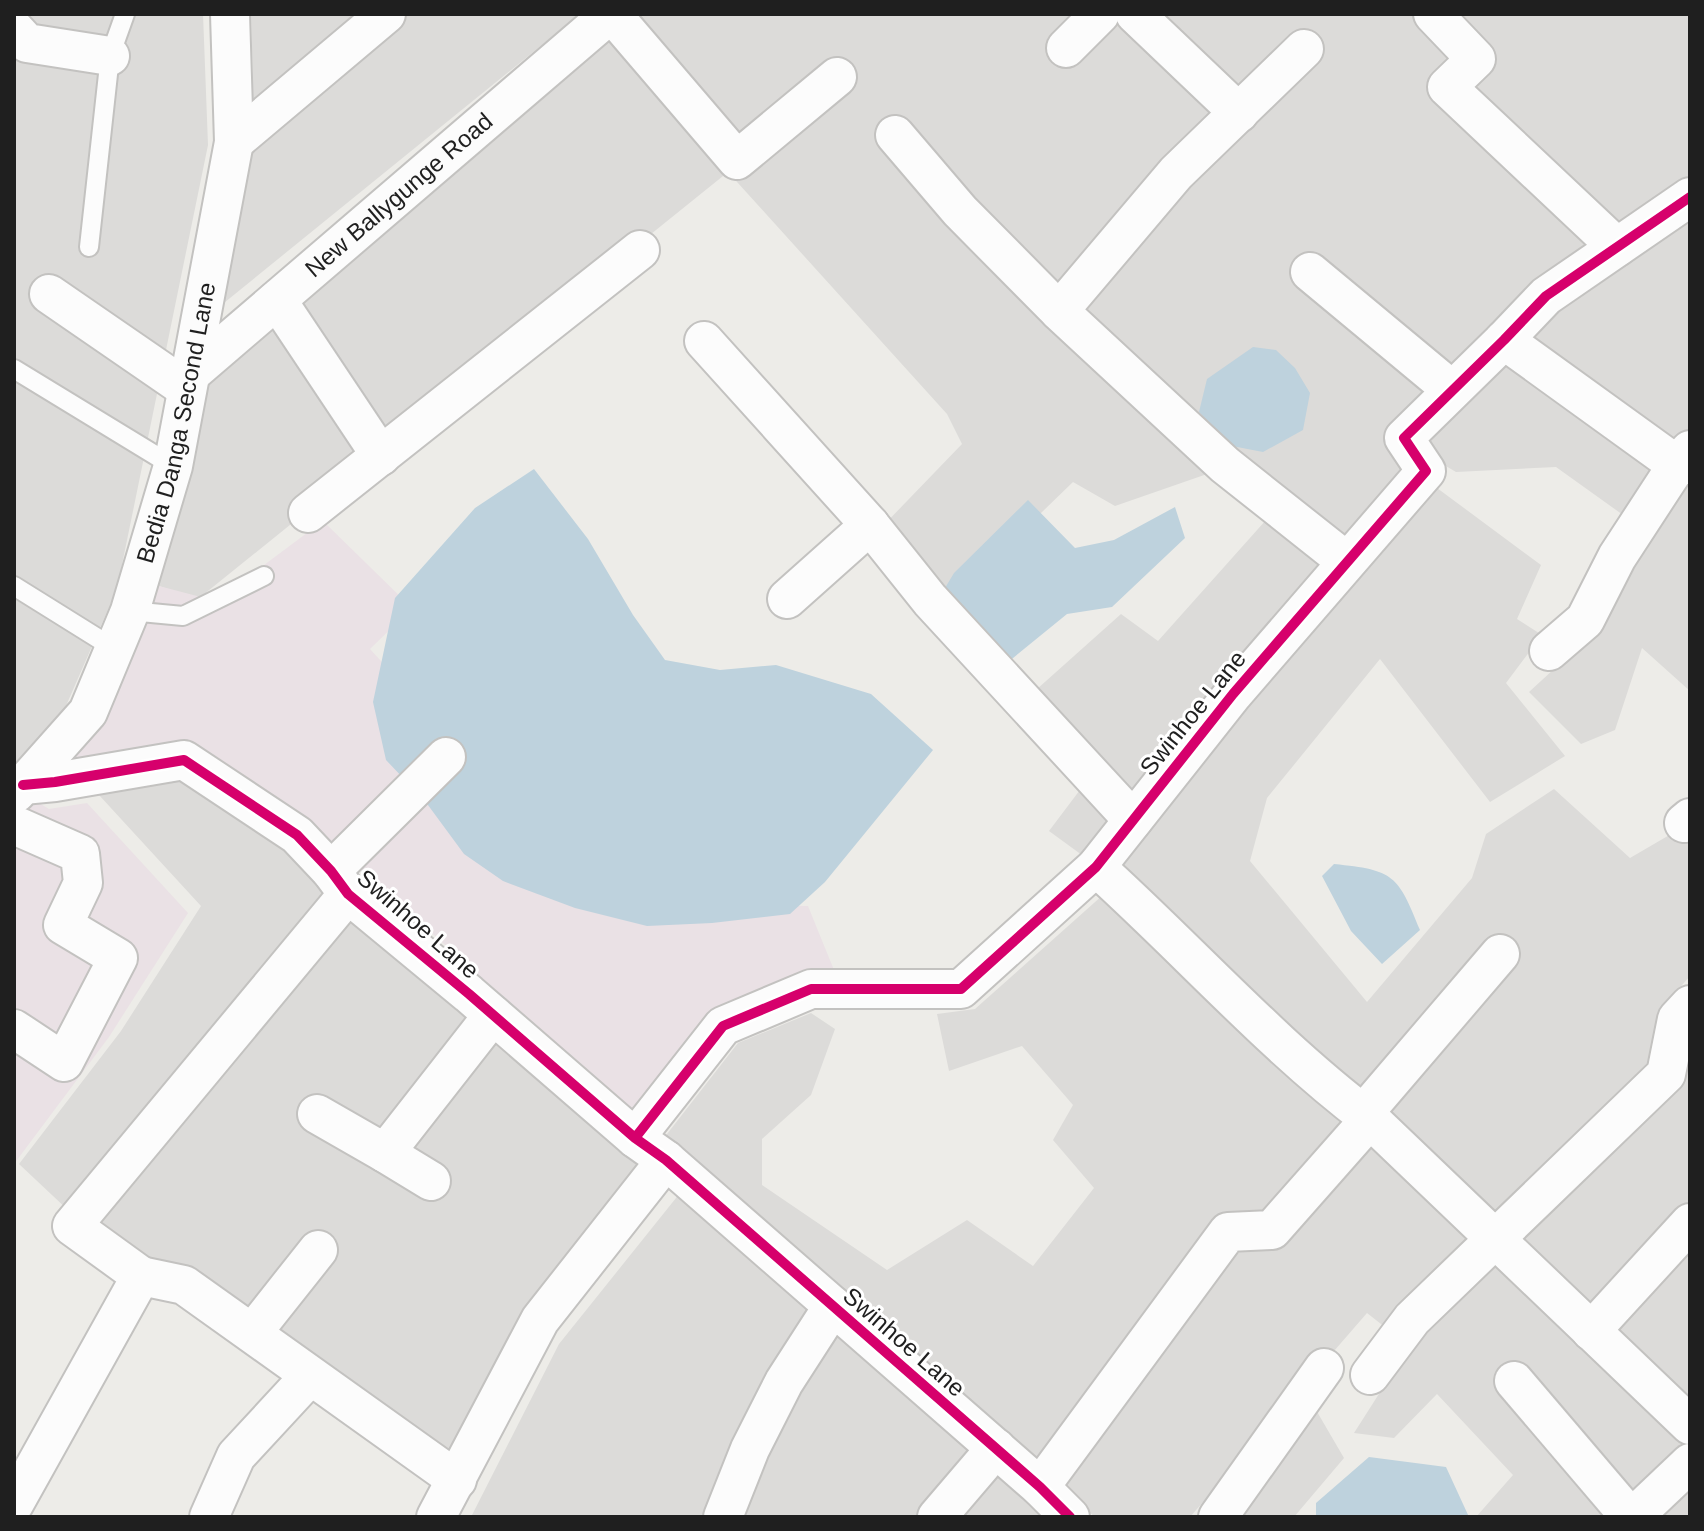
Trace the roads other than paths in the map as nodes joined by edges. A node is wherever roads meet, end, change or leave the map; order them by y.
1 (125, 14) edge
2 (230, 14) edge
3 (386, 14) edge
4 (611, 14) edge
5 (1100, 14) edge
6 (1135, 14) edge
7 (1433, 14) edge
8 (14, 29) edge
9 (1066, 48) dead end
10 (1304, 49) dead end
11 (110, 56) junction
12 (837, 77) dead end
13 (1239, 113) junction
14 (895, 135) dead end
15 (234, 142) junction
16 (1690, 197) edge
17 (89, 247) dead end
18 (1617, 247) junction
19 (640, 250) dead end
20 (1310, 272) dead end
21 (49, 294) dead end
22 (277, 300) junction
23 (1059, 311) junction
24 (1504, 340) junction
25 (704, 341) dead end
26 (14, 369) edge
27 (188, 382) junction
28 (1452, 390) junction
29 (381, 456) junction
30 (1686, 460) edge
31 (173, 466) junction
32 (308, 513) dead end
33 (870, 525) junction
34 (1346, 561) junction
35 (264, 576) dead end
36 (14, 586) edge
37 (787, 599) dead end
38 (130, 611) junction
39 (115, 649) junction
40 (1549, 651) dead end
41 (446, 757) dead end
42 (19, 790) edge
43 (1133, 820) junction
44 (14, 825) edge
45 (1096, 867) junction
46 (339, 882) junction
47 (1500, 954) dead end
48 (1690, 1005) edge
49 (493, 1015) junction
50 (14, 1029) edge
51 (317, 1114) dead end
52 (1366, 1117) junction
53 (635, 1138) junction
54 (385, 1153) junction
55 (666, 1160) junction
56 (431, 1181) dead end
57 (1690, 1223) edge
58 (1495, 1241) junction
59 (318, 1250) dead end
60 (141, 1276) junction
61 (833, 1306) junction
62 (1591, 1331) junction
63 (253, 1332) junction
64 (1324, 1368) dead end
65 (1370, 1375) dead end
66 (310, 1376) junction
67 (1514, 1381) dead end
68 (1690, 1425) edge
69 (996, 1448) junction
70 (1690, 1463) edge
71 (457, 1480) junction
72 (1040, 1487) junction
73 (14, 1504) edge
74 (209, 1517) edge
75 (436, 1517) edge
76 (723, 1517) edge
77 (937, 1517) edge
78 (1070, 1517) edge
79 (1218, 1517) edge
80 (1632, 1517) edge

1 - 11 lane
2 - 15 street, Bedia Danga Second Lane
3 - 15 street
4 - 12 street
4 - 22 street, New Ballygunge Road
5 - 9 street
6 - 13 street
7 - 18 street
8 - 11 street
10 - 13 street
11 - 17 lane
13 - 23 street
14 - 23 street
15 - 27 street, Bedia Danga Second Lane
16 - 18 street, Swinhoe Lane
18 - 24 street, Swinhoe Lane
19 - 29 street
20 - 28 street
21 - 27 street
22 - 27 street, New Ballygunge Road
22 - 29 street
23 - 34 street
24 - 28 street, Swinhoe Lane
24 - 30 street
25 - 33 street
26 - 31 lane
27 - 31 street, Bedia Danga Second Lane
28 - 34 street, Swinhoe Lane
29 - 32 street
30 - 40 street
31 - 38 street, Bedia Danga Second Lane
33 - 37 street
33 - 43 street
34 - 43 street, Swinhoe Lane
35 - 38 lane
36 - 39 lane
38 - 39 street, Bedia Danga Second Lane
39 - 42 street, Bedia Danga Second Lane
41 - 46 street
42 - 46 street, Swinhoe Lane
43 - 45 street, Swinhoe Lane
44 - 50 street
45 - 52 street
45 - 53 street, Swinhoe Lane
46 - 49 street, Swinhoe Lane
46 - 60 street
47 - 52 street
48 - 58 street
49 - 53 street, Swinhoe Lane
49 - 54 street
51 - 54 street
52 - 58 street
52 - 72 street
53 - 55 street, Swinhoe Lane
54 - 56 street
55 - 61 street, Swinhoe Lane
55 - 71 street
57 - 62 street
58 - 62 street
58 - 65 street
59 - 63 street
60 - 63 street
60 - 73 street
61 - 69 street, Swinhoe Lane
61 - 76 street
62 - 68 street
63 - 66 street
64 - 79 street
66 - 71 street
66 - 74 street
67 - 80 street
69 - 72 street, Swinhoe Lane
69 - 77 street
70 - 80 street
71 - 75 street
72 - 78 street, Swinhoe Lane

